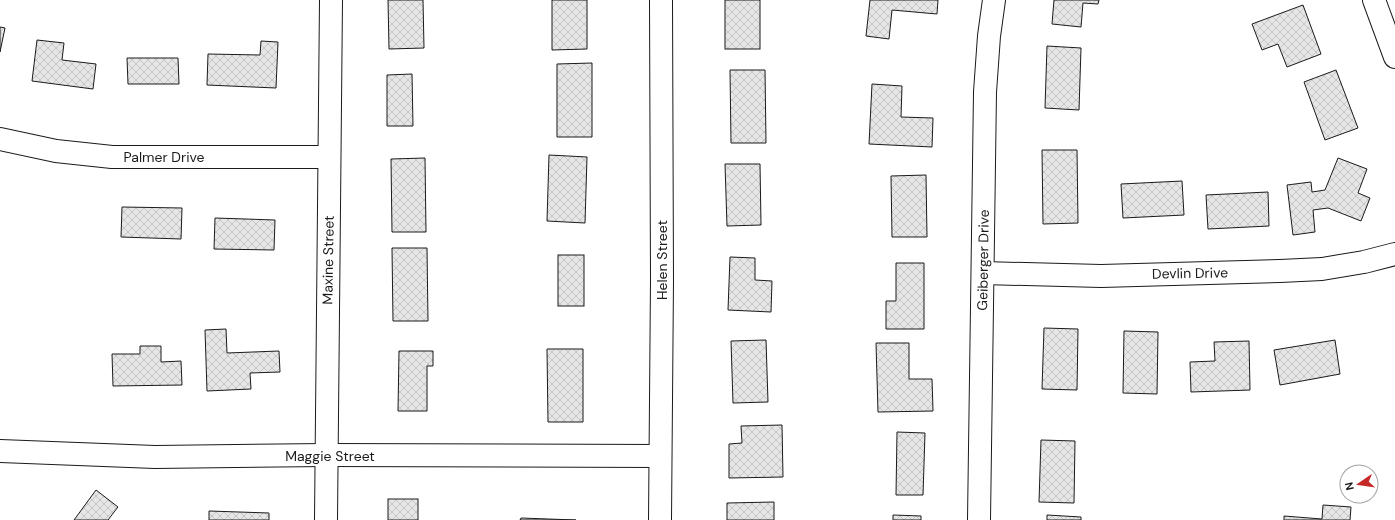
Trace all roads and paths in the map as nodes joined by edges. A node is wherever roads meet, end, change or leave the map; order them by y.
1 (331, 0) edge
2 (661, 0) edge
3 (994, 0) edge
4 (1374, 0) edge
5 (1395, 57) edge
6 (0, 139) edge
7 (329, 157) junction
8 (1395, 254) edge
9 (983, 273) junction
10 (0, 451) edge
11 (326, 455) junction
12 (660, 456) junction
13 (326, 520) edge
14 (660, 520) edge
15 (979, 520) edge

1 - 7 street, Maxine Street
2 - 12 street, Helen Street
3 - 9 street, Geiberger Drive
4 - 5 street
6 - 7 street, Palmer Drive
7 - 11 street, Maxine Street
8 - 9 street, Devlin Drive
9 - 15 street, Geiberger Drive
10 - 11 street, Maggie Street
11 - 12 street, Maggie Street
11 - 13 street, Maxine Street
12 - 14 street, Helen Street

